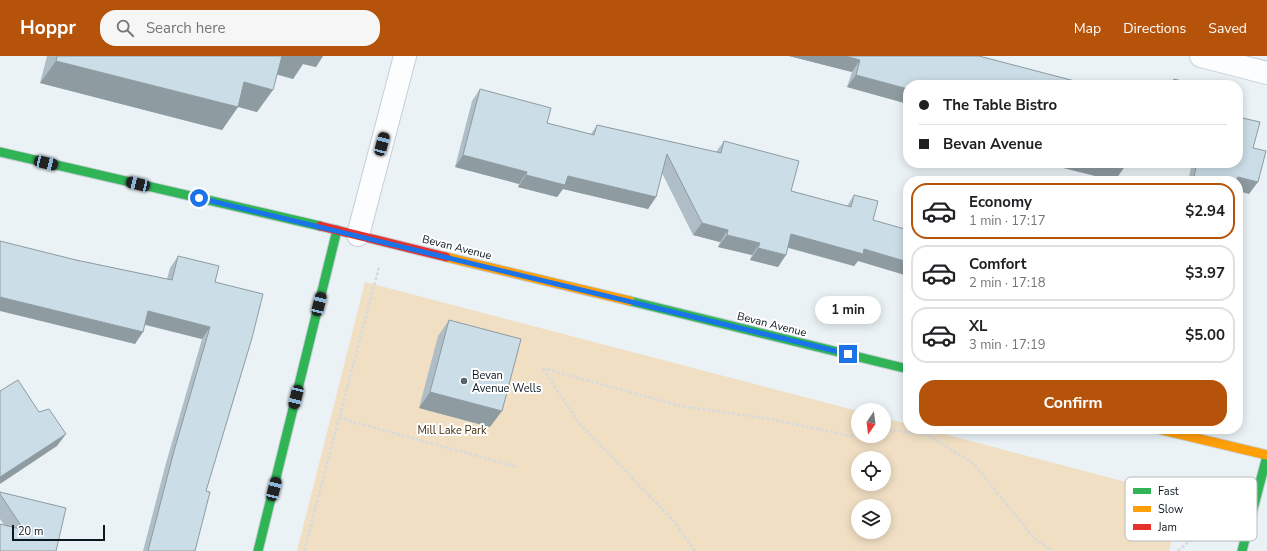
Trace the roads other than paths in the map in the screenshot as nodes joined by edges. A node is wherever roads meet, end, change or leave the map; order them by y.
1 (405, 56) edge
2 (1201, 56) edge
3 (1267, 73) edge
4 (0, 152) edge
5 (337, 230) junction
6 (358, 235) junction
7 (903, 368) edge
8 (1178, 434) edge
9 (1267, 456) edge
10 (1257, 494) edge
11 (1245, 541) edge
12 (258, 551) edge
13 (1242, 551) edge

1 - 6 street
2 - 3 street
4 - 5 street, Bevan Avenue
5 - 6 street, Bevan Avenue
5 - 12 street
6 - 7 street, Bevan Avenue
8 - 9 street
9 - 10 street
11 - 13 street

